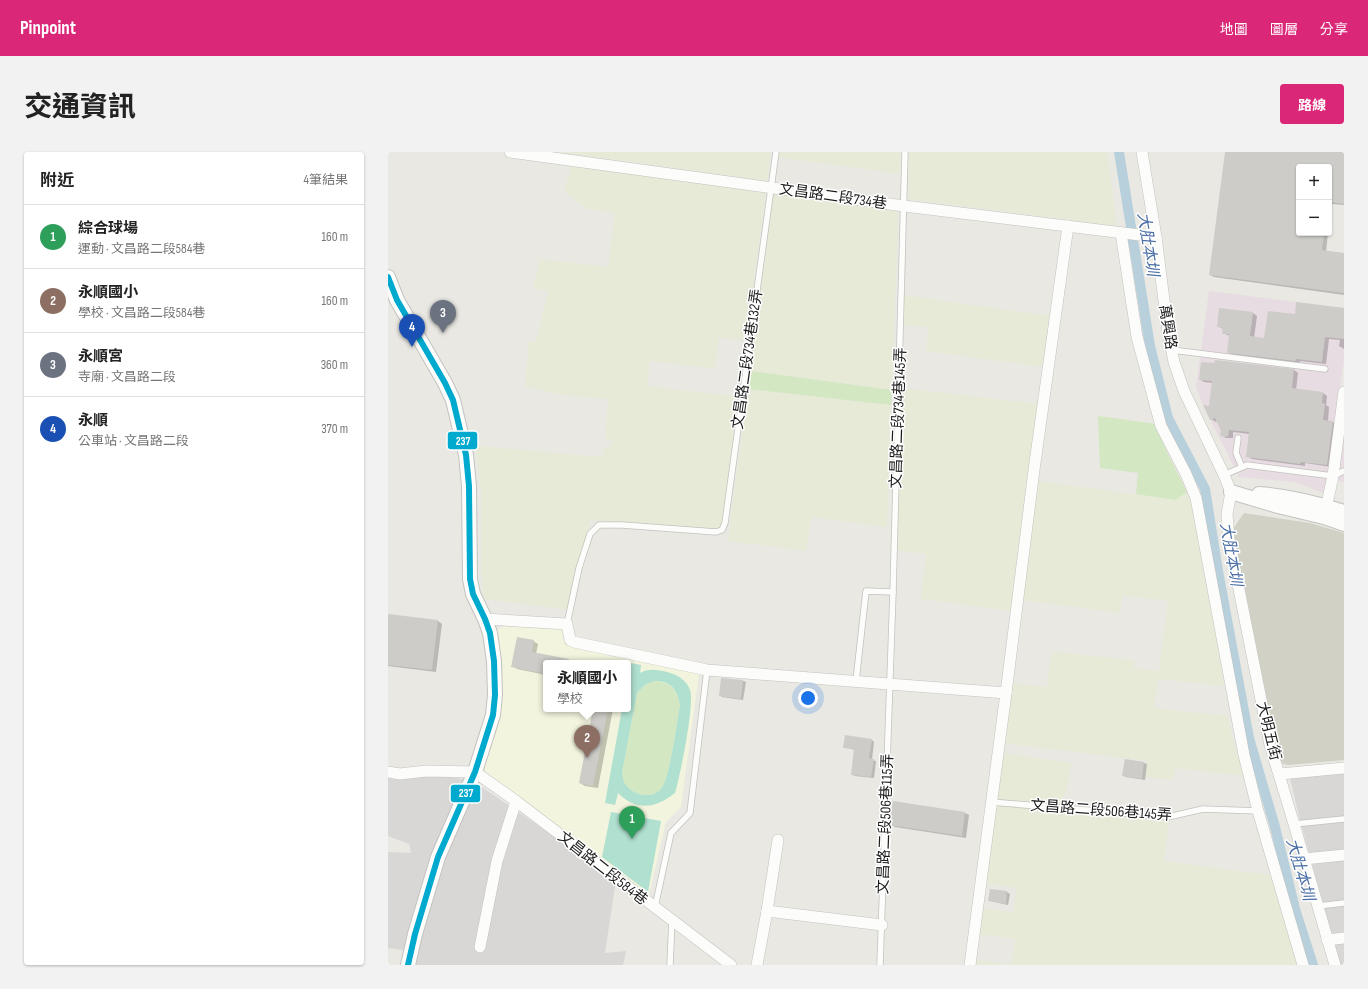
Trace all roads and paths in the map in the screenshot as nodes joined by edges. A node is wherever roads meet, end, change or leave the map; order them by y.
1 (510, 152) edge
2 (776, 152) edge
3 (905, 152) edge
4 (1142, 152) edge
5 (771, 187) junction
6 (904, 206) junction
7 (1068, 226) junction
8 (1121, 233) junction
9 (1156, 237) junction
10 (388, 277) edge
11 (1172, 350) junction
12 (1325, 369) dead end
13 (1344, 392) edge
14 (1238, 438) dead end
15 (1242, 467) junction
16 (1344, 471) edge
17 (1224, 475) junction
18 (1333, 476) junction
19 (1231, 492) junction
20 (1344, 504) edge
21 (1325, 512) junction
22 (1343, 522) edge
23 (893, 592) junction
24 (485, 619) junction
25 (567, 624) junction
26 (707, 670) junction
27 (856, 681) junction
28 (890, 684) junction
29 (1006, 693) junction
30 (1344, 768) edge
31 (388, 772) edge
32 (475, 772) junction
33 (1280, 774) junction
34 (516, 801) junction
35 (991, 802) junction
36 (1258, 811) junction
37 (1344, 819) edge
38 (1294, 824) junction
39 (778, 840) dead end
40 (1344, 855) edge
41 (1304, 859) junction
42 (1344, 904) edge
43 (1318, 906) junction
44 (654, 907) junction
45 (768, 911) junction
46 (672, 920) junction
47 (882, 925) junction
48 (1344, 938) edge
49 (1327, 940) junction
50 (480, 947) dead end
51 (408, 965) edge
52 (670, 965) edge
53 (731, 965) edge
54 (757, 965) edge
55 (880, 965) edge
56 (970, 965) edge
57 (1303, 965) edge
58 (1334, 965) edge

1 - 5 street, 文昌路二段734巷
2 - 5 lane, 文昌路二段734巷132弄
3 - 6 lane, 文昌路二段734巷145弄
4 - 9 street, 萬興路
5 - 6 street, 文昌路二段734巷
5 - 25 lane, 文昌路二段734巷132弄
6 - 7 street, 文昌路二段734巷
6 - 23 lane, 文昌路二段734巷145弄
7 - 8 street, 文昌路二段734巷
7 - 29 street
8 - 9 street, 文昌路二段734巷
8 - 36 street
9 - 11 street, 萬興路
10 - 24 street
11 - 12 lane
11 - 17 street, 萬興路
13 - 18 street
14 - 15 lane
15 - 17 lane
15 - 18 lane
16 - 18 lane
17 - 19 street, 萬興路
18 - 21 street
19 - 21 street
19 - 33 street, 大明五街
20 - 21 street
21 - 22 street
23 - 27 lane
23 - 28 lane, 文昌路二段734巷145弄
24 - 25 street
24 - 32 street
25 - 26 street
26 - 27 street
26 - 44 lane
27 - 28 street
28 - 29 street
28 - 47 lane, 文昌路二段506巷115弄
29 - 35 street
30 - 33 street
31 - 32 street
32 - 34 street, 文昌路二段584巷
32 - 51 street
33 - 38 street, 大明五街
34 - 44 street, 文昌路二段584巷
34 - 50 street
35 - 36 lane, 文昌路二段506巷145弄
35 - 56 street
36 - 57 street
37 - 38 lane
38 - 41 street, 大明五街
39 - 45 street
40 - 41 street
41 - 43 street, 大明五街
42 - 43 lane
43 - 49 street, 大明五街
44 - 46 street, 文昌路二段584巷
45 - 47 street
45 - 54 street
46 - 52 lane
46 - 53 street, 文昌路二段584巷
47 - 55 lane, 文昌路二段506巷115弄
48 - 49 street
49 - 58 street, 大明五街

